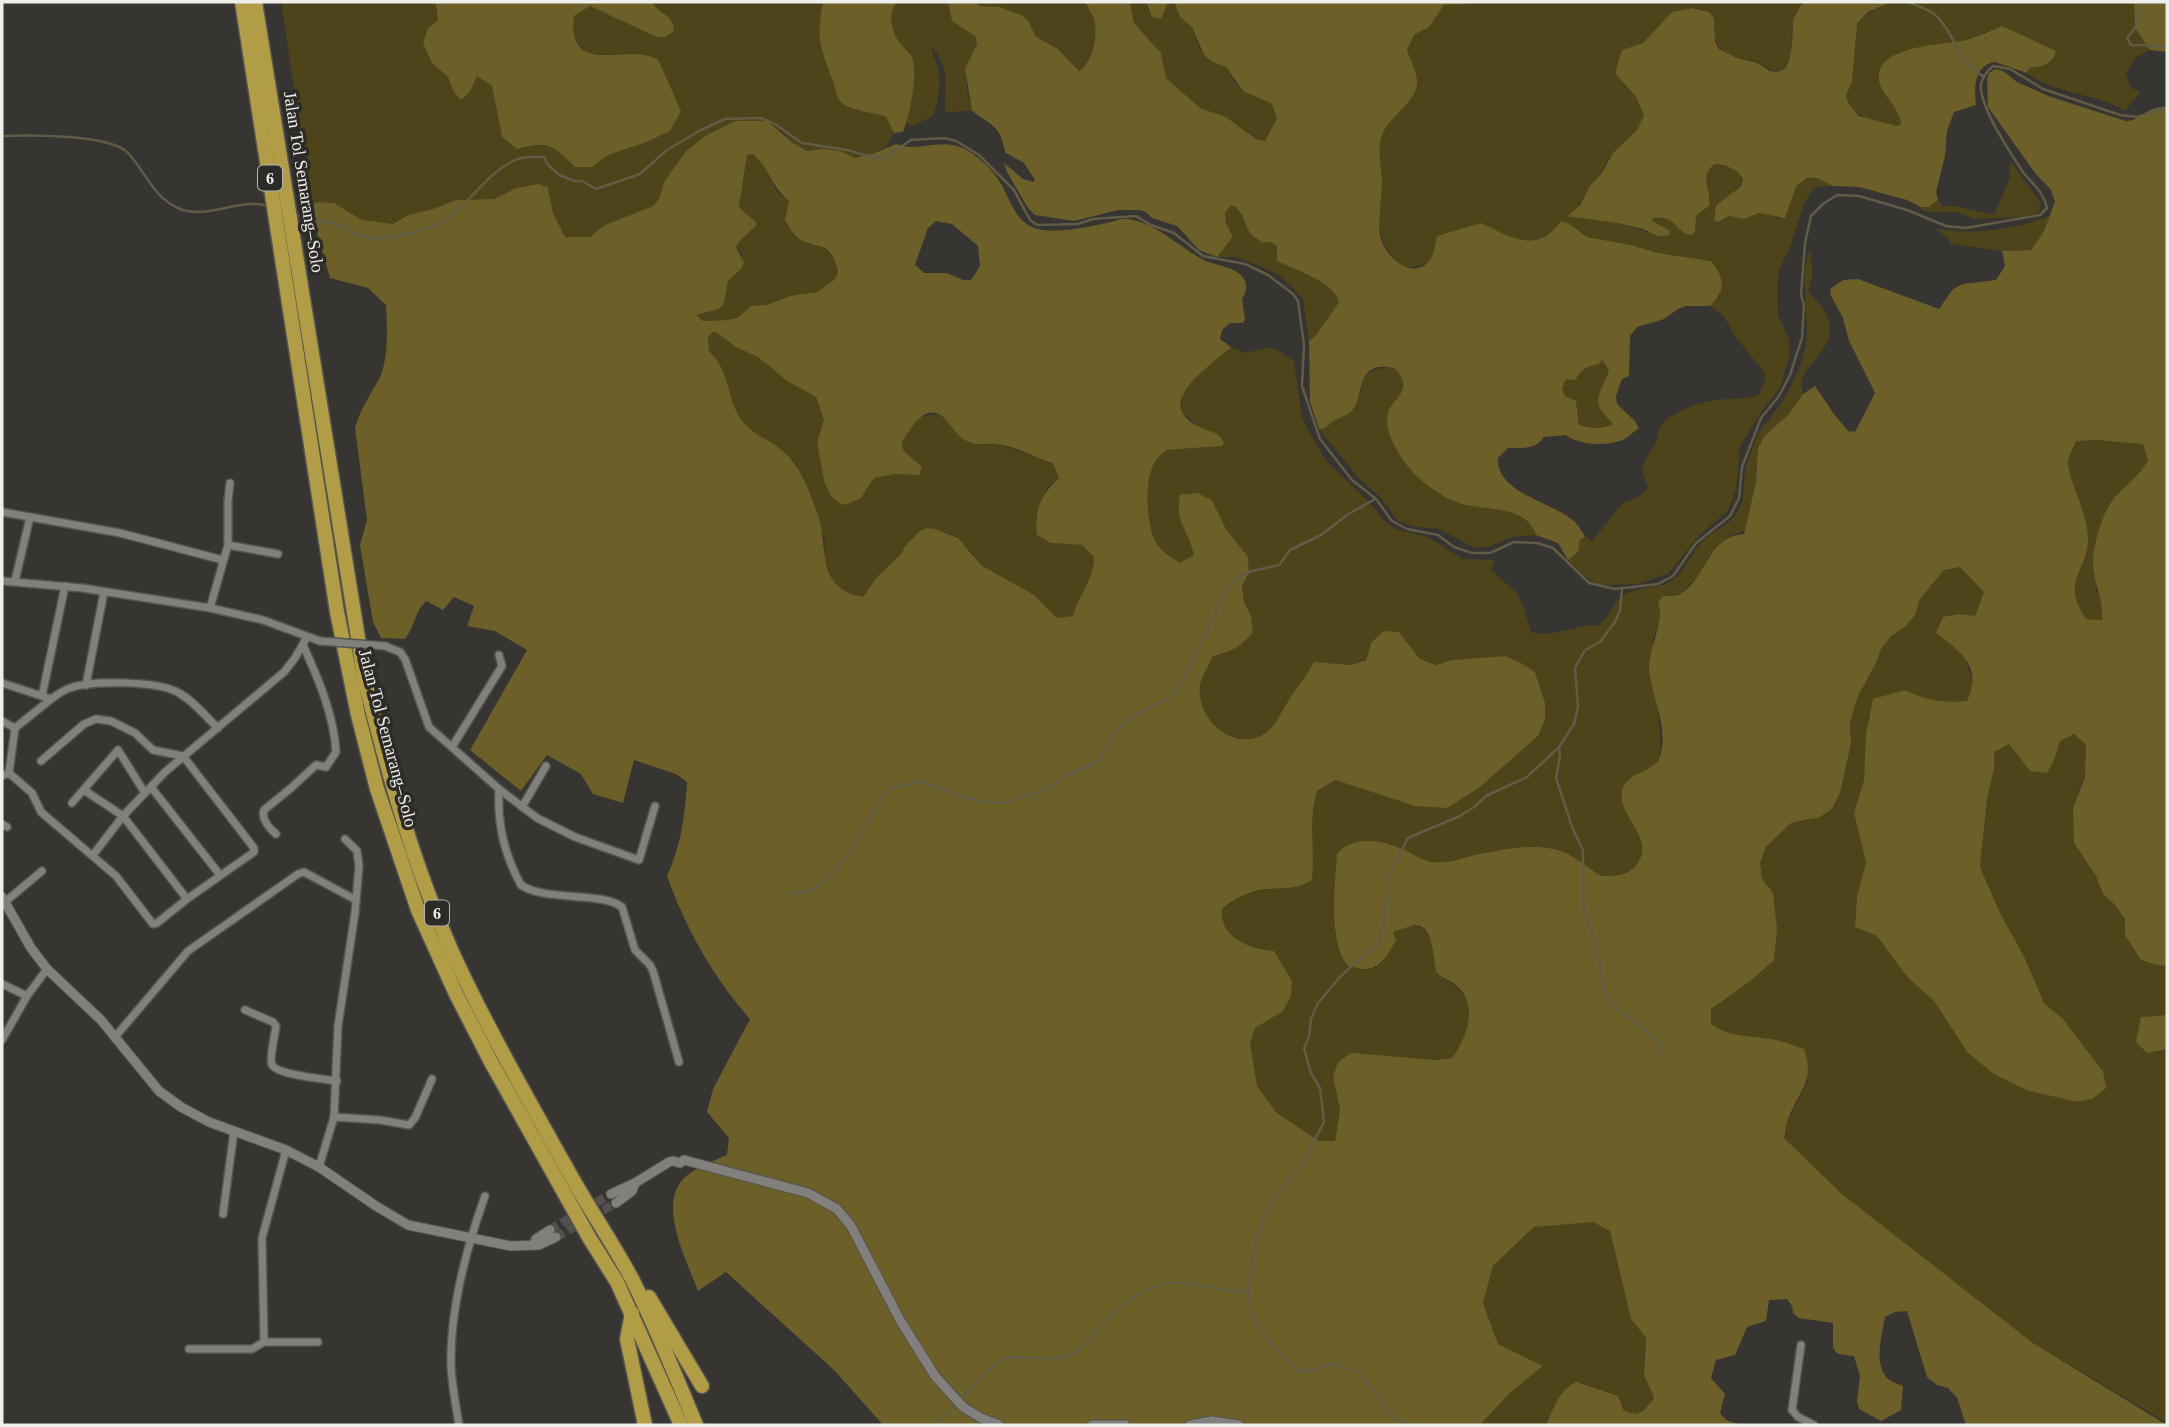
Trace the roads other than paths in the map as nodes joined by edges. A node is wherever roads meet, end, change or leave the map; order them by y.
1 (242, 2) edge
2 (255, 2) edge
3 (230, 483) dead end
4 (2, 512) edge
5 (30, 517) junction
6 (228, 545) junction
7 (278, 554) dead end
8 (223, 561) junction
9 (2, 580) edge
10 (15, 581) junction
11 (65, 586) junction
12 (104, 592) junction
13 (210, 608) junction
14 (305, 641) junction
15 (499, 655) dead end
16 (2, 683) edge
17 (86, 685) junction
18 (42, 696) junction
19 (51, 699) junction
20 (2, 721) edge
21 (15, 728) junction
22 (218, 728) junction
23 (452, 747) junction
24 (183, 756) junction
25 (41, 761) dead end
26 (545, 766) dead end
27 (6, 774) edge
28 (499, 789) junction
29 (83, 790) junction
30 (148, 790) junction
31 (72, 803) dead end
32 (655, 806) dead end
33 (522, 807) junction
34 (123, 816) junction
35 (275, 834) dead end
36 (345, 839) dead end
37 (93, 855) junction
38 (42, 872) dead end
39 (220, 875) junction
40 (3, 900) edge
41 (187, 900) junction
42 (356, 900) junction
43 (47, 969) junction
44 (2, 984) edge
45 (27, 996) junction
46 (245, 1010) dead end
47 (115, 1037) junction
48 (2, 1040) edge
49 (679, 1062) dead end
50 (432, 1079) dead end
51 (337, 1080) junction
52 (334, 1117) junction
53 (234, 1131) junction
54 (286, 1150) junction
55 (318, 1167) junction
56 (485, 1196) dead end
57 (613, 1198) tunnel mouth
58 (223, 1214) dead end
59 (553, 1234) tunnel mouth
60 (470, 1239) junction
61 (612, 1244) junction
62 (632, 1312) junction
63 (264, 1342) junction
64 (318, 1342) dead end
65 (1801, 1345) dead end
66 (190, 1349) dead end
67 (702, 1386) dead end
68 (459, 1425) edge
69 (645, 1425) edge
70 (681, 1425) edge
71 (696, 1425) edge
72 (999, 1425) edge
73 (1091, 1425) edge
74 (1125, 1425) edge
75 (1191, 1425) edge
76 (1239, 1425) edge
77 (1814, 1425) edge

1 - 62 highway, Jalan Tol Semarang–Solo / 6
2 - 61 highway, Jalan Tol Semarang–Solo / 6
3 - 6 street
4 - 5 street
5 - 8 street
5 - 10 street
6 - 7 street
6 - 8 street
8 - 13 street
9 - 10 street
10 - 11 street
11 - 12 street
11 - 18 street
12 - 13 street
12 - 17 street
13 - 14 street
14 - 22 street
14 - 23 street, bridge
14 - 35 street
15 - 23 street
16 - 18 street
17 - 19 street
17 - 22 street
18 - 19 street
19 - 21 street
20 - 21 street
21 - 27 street
22 - 24 street
23 - 28 street
24 - 25 street
24 - 30 street
24 - 39 street
26 - 33 street
27 - 37 street
28 - 33 street
28 - 49 street
29 - 30 street
29 - 31 street
29 - 34 street
30 - 34 street
30 - 39 street
32 - 33 street
34 - 37 street
34 - 41 street
36 - 42 street
37 - 41 street
38 - 40 street
39 - 41 street
40 - 43 street
42 - 47 street
42 - 51 street
43 - 45 street
43 - 47 street
44 - 45 street
45 - 48 street
46 - 51 street
47 - 53 street
50 - 52 street
51 - 52 street
52 - 55 street
53 - 54 street
53 - 58 street
54 - 55 street
54 - 63 street
55 - 60 street
56 - 60 street
57 - 72 street
59 - 60 street
60 - 68 street
61 - 67 highway
61 - 71 highway, Jalan Tol Semarang–Solo / 6
62 - 69 highway
62 - 70 highway, Jalan Tol Semarang–Solo / 6
63 - 64 street
63 - 66 street
65 - 77 street
73 - 74 street
75 - 76 street

